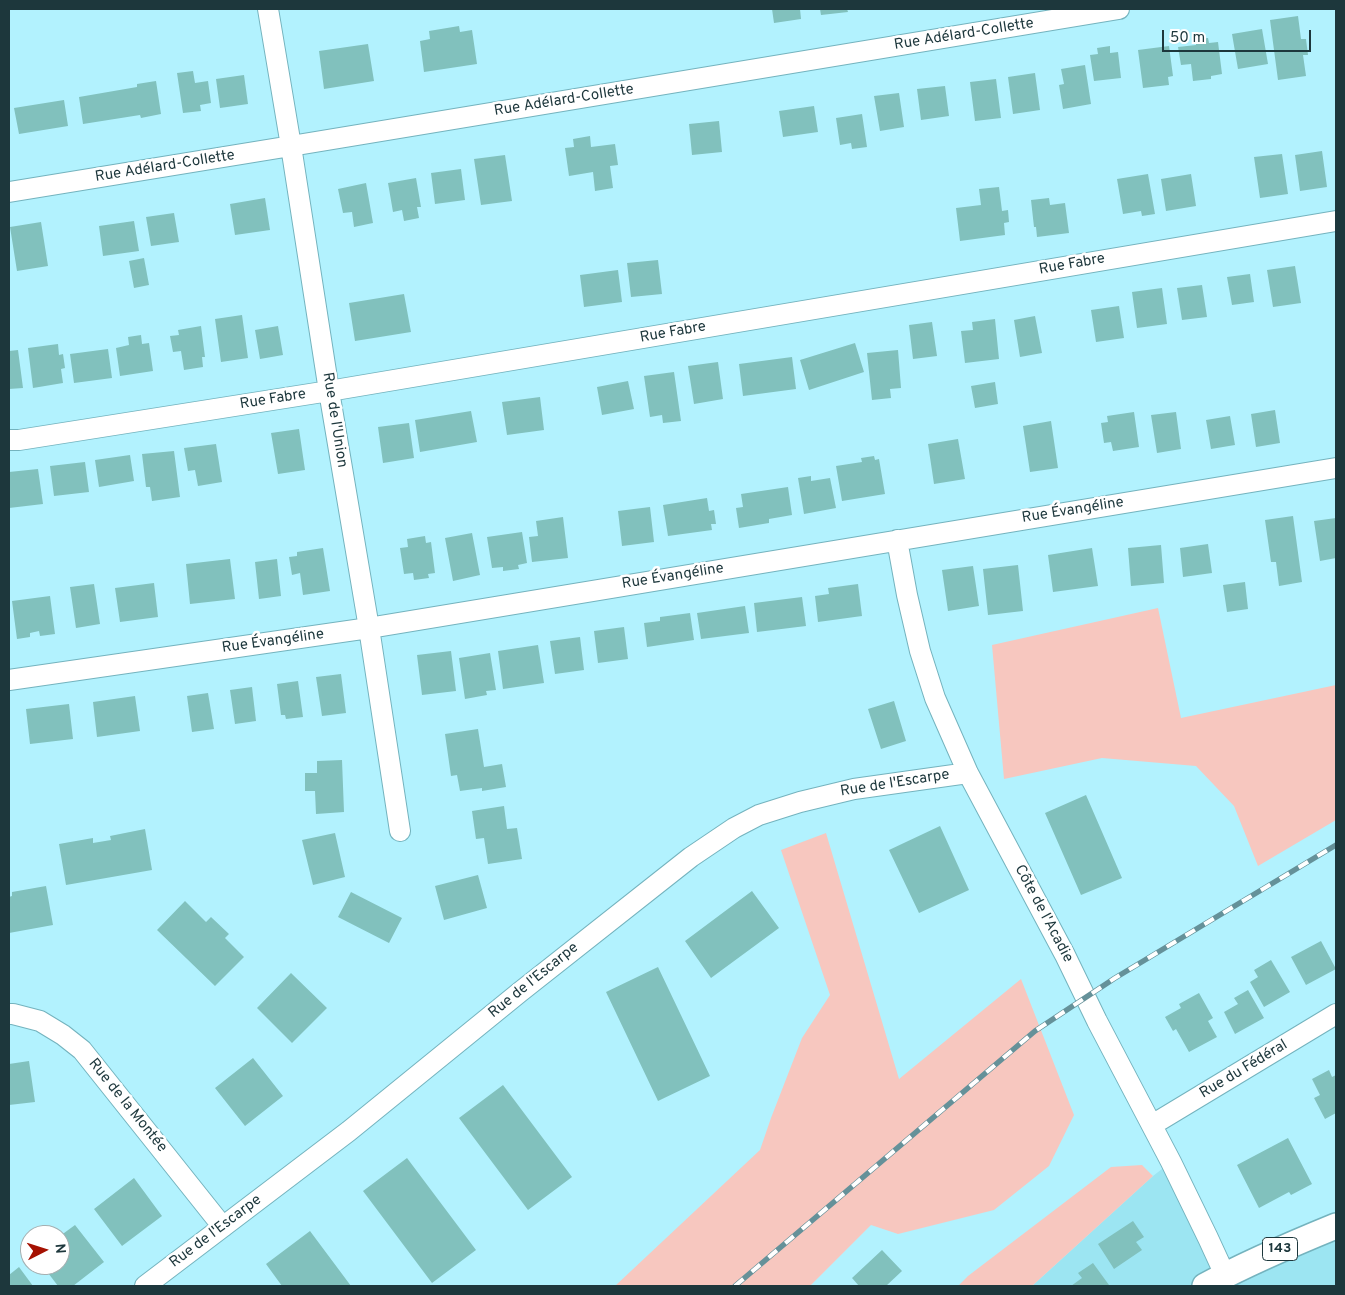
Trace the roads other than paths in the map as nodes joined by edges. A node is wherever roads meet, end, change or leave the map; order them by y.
1 (268, 9) edge
2 (1119, 9) edge
3 (291, 146) junction
4 (9, 192) edge
5 (1336, 221) edge
6 (329, 391) junction
7 (9, 440) edge
8 (1336, 468) edge
9 (897, 540) junction
10 (369, 628) junction
11 (9, 680) edge
12 (968, 773) junction
13 (400, 831) dead end
14 (9, 1014) edge
15 (1336, 1014) edge
16 (1152, 1125) junction
17 (1336, 1226) edge
18 (223, 1227) junction
19 (1215, 1281) edge
20 (145, 1286) edge

1 - 3 street, Rue de l'Union
2 - 3 street, Rue Adélard-Collette
3 - 4 street, Rue Adélard-Collette
3 - 6 street, Rue de l'Union
5 - 6 street, Rue Fabre
6 - 7 street, Rue Fabre
6 - 10 street, Rue de l'Union
8 - 9 street, Rue Évangéline
9 - 10 street, Rue Évangéline
9 - 12 street, Côte de l'Acadie
10 - 11 street, Rue Évangéline
10 - 13 street, Rue de l'Union
12 - 16 street, Côte de l'Acadie
12 - 18 street, Rue de l'Escarpe
14 - 18 street, Rue de la Montée
15 - 16 street, Rue du Fédéral
16 - 19 street, Côte de l'Acadie
17 - 19 main road, 143
18 - 20 street, Rue de l'Escarpe

